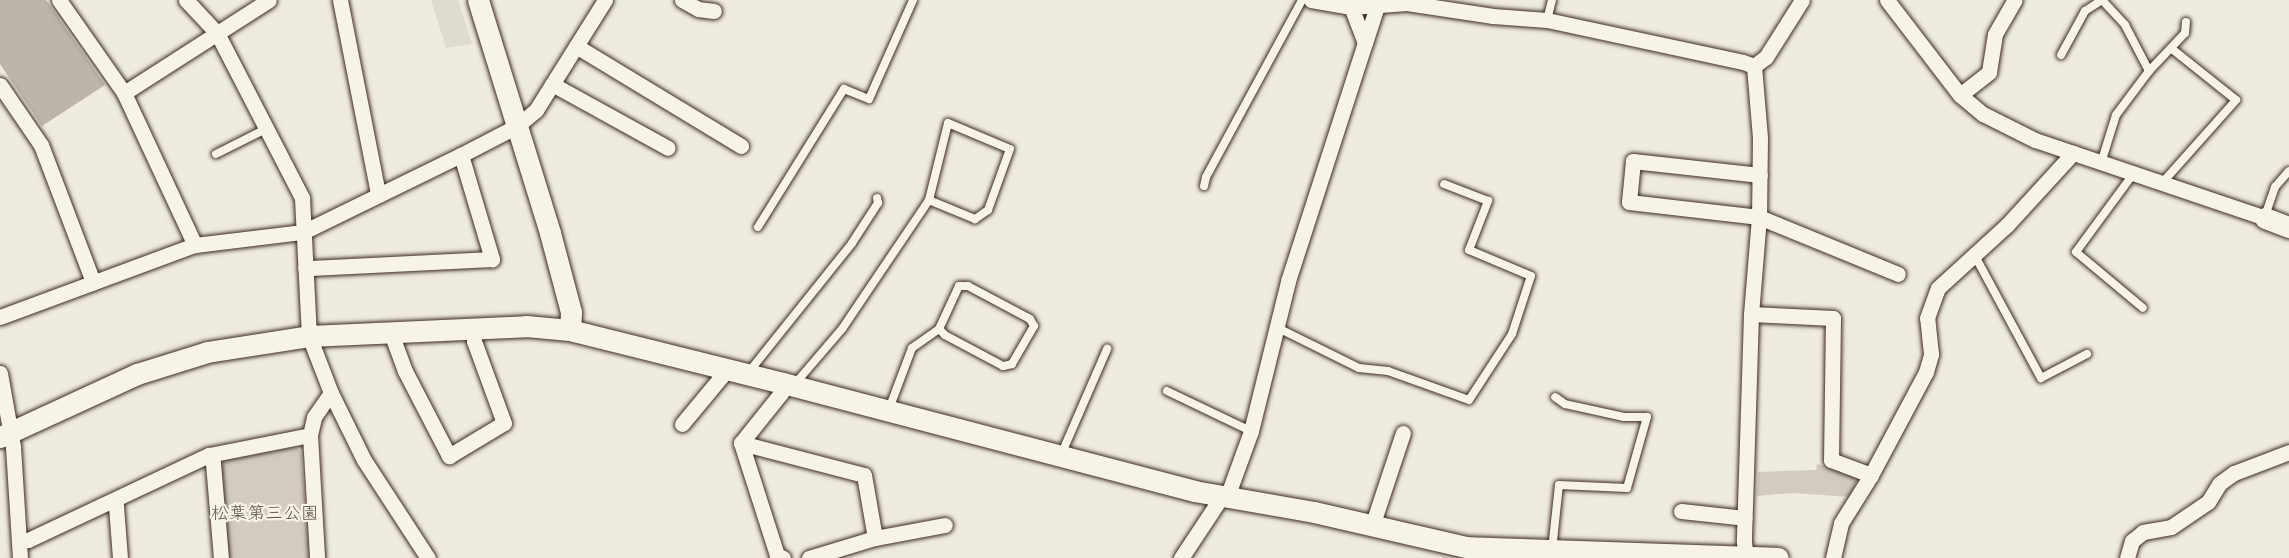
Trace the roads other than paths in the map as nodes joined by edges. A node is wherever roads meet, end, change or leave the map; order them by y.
1 (59, 0) edge
2 (186, 0) edge
3 (269, 0) edge
4 (340, 0) edge
5 (478, 0) edge
6 (605, 0) edge
7 (682, 0) edge
8 (913, 0) edge
9 (1302, 0) edge
10 (1311, 0) edge
11 (1552, 0) edge
12 (1802, 0) edge
13 (1887, 0) edge
14 (2014, 0) edge
15 (2102, 0) edge
16 (1408, 1) edge
17 (1377, 5) junction
18 (1351, 7) junction
19 (714, 11) dead end
20 (1547, 20) junction
21 (2186, 22) dead end
22 (217, 33) junction
23 (1365, 43) junction
24 (576, 46) junction
25 (2172, 49) junction
26 (2061, 55) dead end
27 (1754, 66) junction
28 (2149, 72) junction
29 (552, 84) junction
30 (0, 85) edge
31 (124, 93) junction
32 (1960, 95) junction
33 (517, 126) junction
34 (266, 129) junction
35 (741, 146) dead end
36 (668, 148) dead end
37 (2073, 153) junction
38 (216, 154) dead end
39 (461, 155) junction
40 (2101, 163) junction
41 (2289, 171) edge
42 (2134, 173) junction
43 (1760, 175) junction
44 (2163, 182) junction
45 (1444, 184) dead end
46 (1204, 186) dead end
47 (378, 193) junction
48 (877, 198) dead end
49 (929, 200) junction
50 (1759, 217) junction
51 (2265, 218) junction
52 (758, 226) dead end
53 (2289, 226) edge
54 (303, 232) junction
55 (195, 245) junction
56 (1975, 256) junction
57 (305, 268) junction
58 (1898, 274) dead end
59 (93, 282) junction
60 (2143, 309) dead end
61 (1751, 314) junction
62 (0, 317) edge
63 (473, 328) junction
64 (1278, 328) junction
65 (939, 329) junction
66 (570, 330) junction
67 (391, 333) junction
68 (309, 336) junction
69 (1107, 349) dead end
70 (2087, 354) dead end
71 (724, 368) junction
72 (0, 373) edge
73 (747, 374) junction
74 (791, 385) junction
75 (1167, 392) dead end
76 (331, 393) junction
77 (1555, 397) dead end
78 (888, 410) junction
79 (682, 424) dead end
80 (1251, 431) junction
81 (1403, 433) dead end
82 (5, 435) edge
83 (310, 435) junction
84 (741, 443) junction
85 (2289, 452) edge
86 (209, 455) junction
87 (1060, 456) junction
88 (1871, 475) junction
89 (1225, 496) junction
90 (113, 501) junction
91 (1681, 511) dead end
92 (1744, 518) junction
93 (945, 525) dead end
94 (1372, 526) junction
95 (874, 538) junction
96 (19, 541) junction
97 (1552, 551) junction
98 (1465, 552) edge
99 (1604, 555) edge
100 (1746, 557) edge
101 (20, 558) edge
102 (120, 558) edge
103 (221, 558) edge
104 (316, 558) edge
105 (428, 558) edge
106 (783, 558) edge
107 (809, 558) edge
108 (1180, 558) edge
109 (1778, 558) edge
110 (1833, 558) edge
111 (2127, 558) edge

1 - 31 street
2 - 22 street
3 - 22 street
4 - 47 street
5 - 33 street
6 - 24 street
7 - 19 street
8 - 52 lane
9 - 46 lane
10 - 18 street
11 - 20 lane
12 - 27 street
13 - 32 street
14 - 32 street
15 - 26 lane
15 - 28 lane
16 - 17 street
16 - 20 street
17 - 18 street
17 - 23 street
18 - 23 street
20 - 27 street
21 - 25 lane
22 - 31 street
22 - 34 street
23 - 64 street
24 - 29 street
24 - 35 street
25 - 28 lane
25 - 44 lane
27 - 43 street
28 - 40 lane
29 - 33 street
29 - 36 street
30 - 59 street
31 - 55 street
32 - 37 street
33 - 39 street
33 - 66 street
34 - 38 lane
34 - 54 street
37 - 40 street
37 - 56 street
39 - 47 street
39 - 57 street
40 - 42 street
41 - 51 lane
42 - 44 street
42 - 60 lane
43 - 50 street
43 - 50 street
44 - 51 street
45 - 64 lane
47 - 54 street
48 - 73 lane
49 - 49 lane
49 - 74 lane
50 - 58 street
50 - 61 street
51 - 53 street
54 - 55 street
54 - 57 street
55 - 59 street
56 - 70 lane
56 - 88 street
57 - 68 street
59 - 62 street
61 - 88 street
61 - 92 street
63 - 66 street
63 - 67 street
63 - 67 street
64 - 80 street
65 - 65 lane
65 - 78 lane
66 - 71 street
67 - 68 street
68 - 76 street
68 - 82 street
69 - 87 lane
71 - 73 street
71 - 79 street
72 - 82 street
73 - 74 street
74 - 78 street
74 - 84 street
75 - 80 lane
76 - 83 street
76 - 105 street
77 - 97 lane
78 - 87 street
80 - 89 street
81 - 94 street
82 - 96 street
83 - 86 street
83 - 104 street
84 - 95 street
84 - 106 street
85 - 111 street
86 - 90 street
86 - 103 street
87 - 89 street
88 - 110 street
89 - 94 street
89 - 108 street
90 - 96 street
90 - 102 street
91 - 92 street
92 - 100 street
93 - 95 street
94 - 98 street
95 - 107 street
96 - 101 street
97 - 98 street
97 - 99 street
99 - 100 street
100 - 109 street

